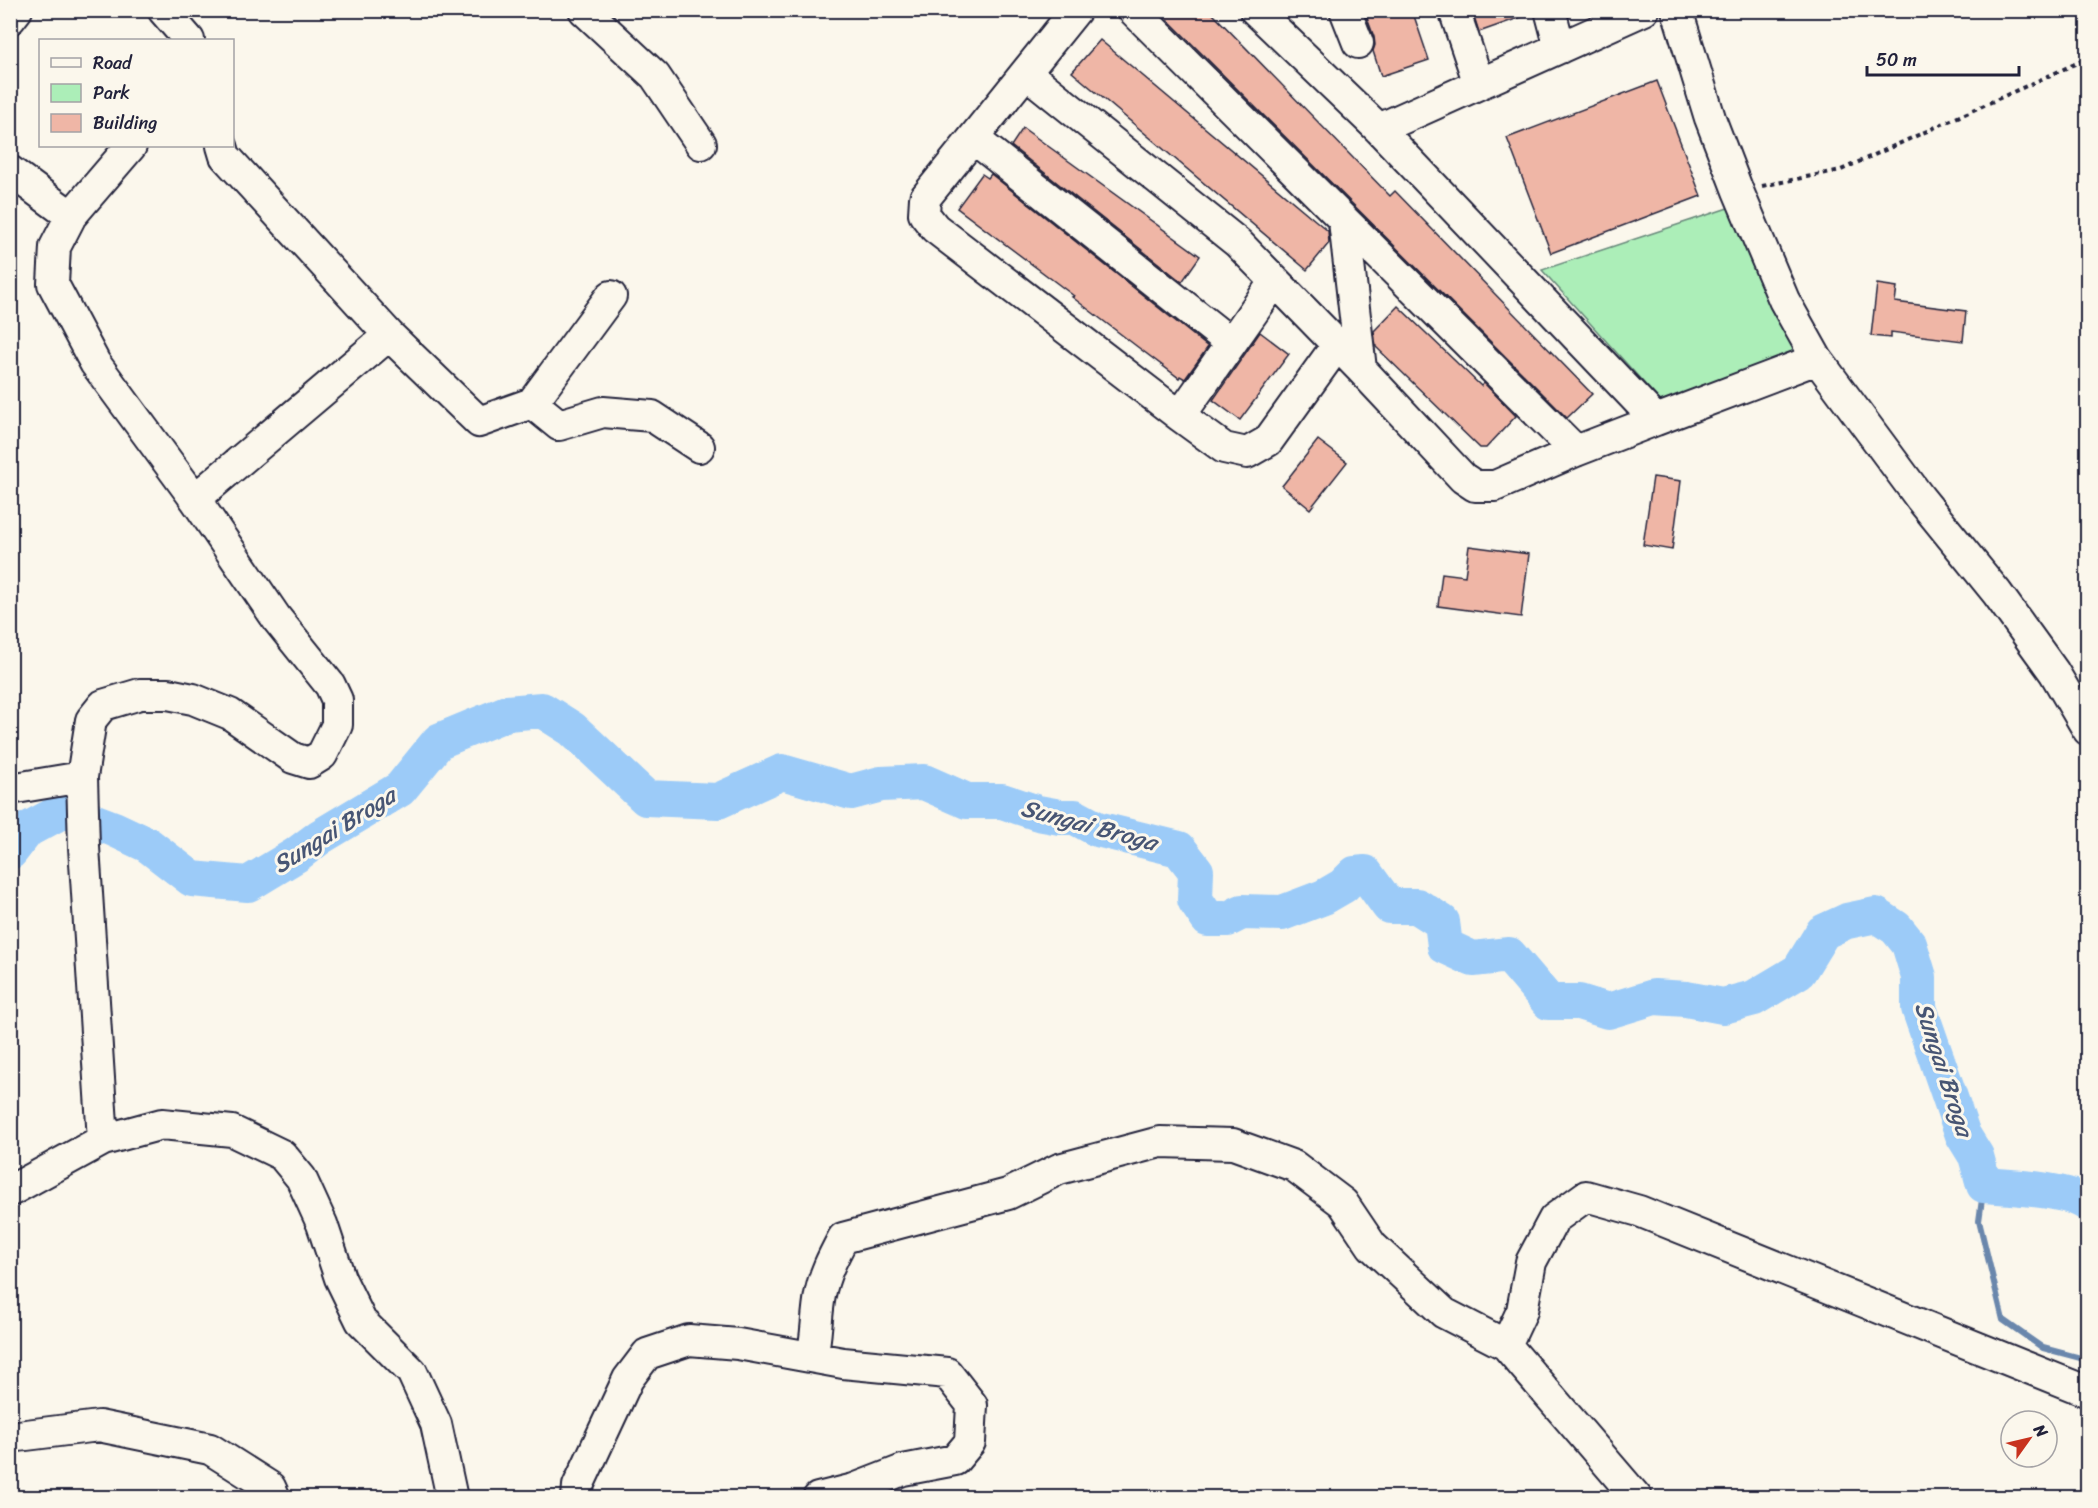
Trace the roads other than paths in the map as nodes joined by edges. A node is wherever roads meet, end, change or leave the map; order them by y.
1 (17, 10) edge
2 (163, 10) edge
3 (584, 10) edge
4 (1076, 10) edge
5 (1133, 10) edge
6 (1255, 10) edge
7 (1345, 10) edge
8 (1454, 10) edge
9 (1550, 10) edge
10 (1677, 10) edge
11 (1639, 11) edge
12 (10, 19) edge
13 (188, 39) edge
14 (1358, 43) dead end
15 (1560, 48) junction
16 (1026, 73) junction
17 (1479, 84) junction
18 (1378, 129) junction
19 (973, 138) junction
20 (701, 144) dead end
21 (130, 147) edge
22 (222, 147) edge
23 (10, 171) edge
24 (70, 216) junction
25 (1344, 220) junction
26 (1275, 281) junction
27 (611, 296) dead end
28 (389, 335) junction
29 (1231, 344) junction
30 (1337, 345) junction
31 (1817, 359) junction
32 (1361, 369) junction
33 (532, 404) junction
34 (1180, 416) junction
35 (1656, 420) junction
36 (699, 447) dead end
37 (1576, 451) junction
38 (195, 499) junction
39 (2088, 730) edge
40 (83, 786) junction
41 (10, 789) edge
42 (103, 1140) junction
43 (10, 1191) edge
44 (1506, 1345) junction
45 (812, 1357) junction
46 (2088, 1392) edge
47 (10, 1437) edge
48 (275, 1497) edge
49 (452, 1497) edge
50 (577, 1497) edge
51 (818, 1497) edge
52 (1637, 1497) edge

1 - 12 street
2 - 13 street
3 - 20 street
4 - 16 street
5 - 25 street
6 - 18 street
7 - 14 street
8 - 17 street
9 - 15 street
10 - 31 street
11 - 15 street
15 - 17 street
16 - 19 street
16 - 26 street
17 - 18 street
18 - 35 street
19 - 29 street
19 - 34 street
21 - 24 street
22 - 28 street
23 - 24 street
24 - 38 street
25 - 32 street
25 - 37 street
26 - 29 street
26 - 30 street
27 - 33 street
28 - 33 street
28 - 38 street
29 - 34 street
30 - 32 street
30 - 34 street
31 - 35 street
31 - 39 street
32 - 37 street
33 - 36 street
35 - 37 street
38 - 40 street
40 - 41 street
40 - 42 street
42 - 43 street
42 - 49 street
44 - 45 street
44 - 46 street
44 - 52 street
45 - 50 street
45 - 51 street
47 - 48 street

